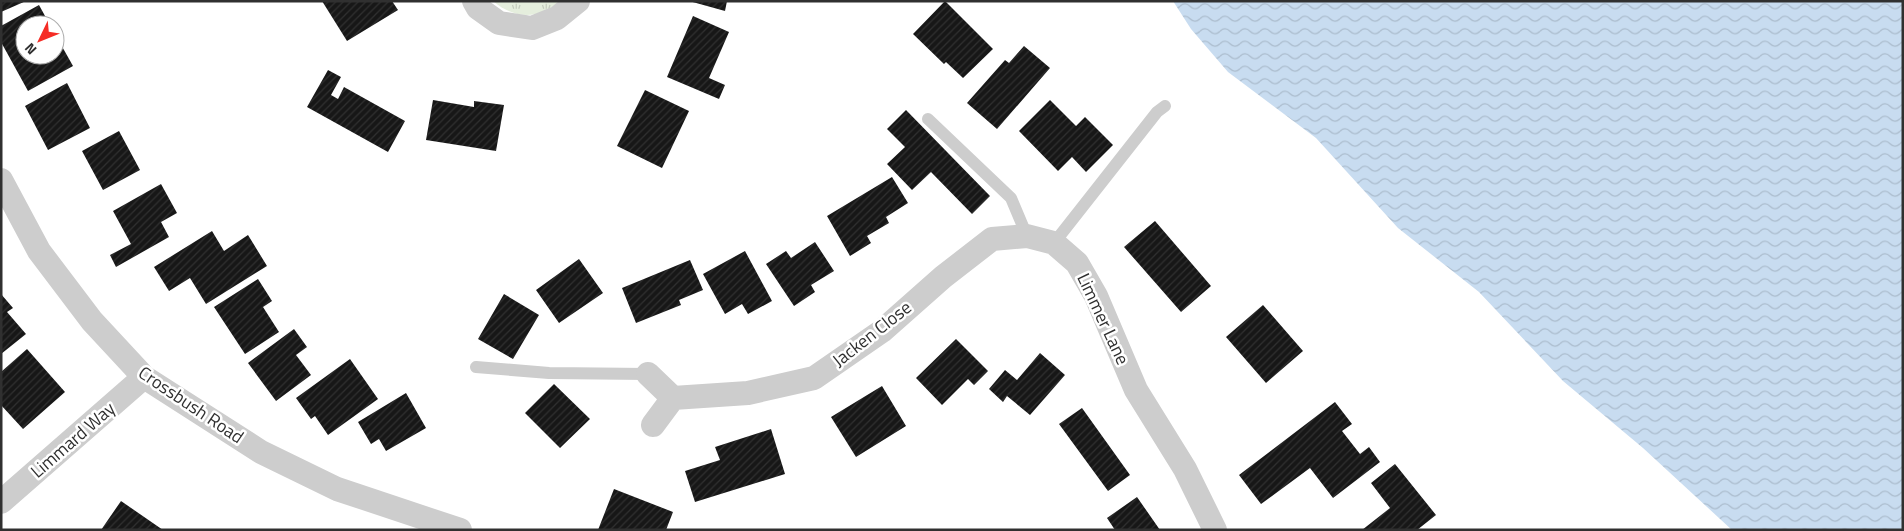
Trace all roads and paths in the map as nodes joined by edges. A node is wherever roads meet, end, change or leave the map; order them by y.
1 (474, 1) edge
2 (578, 1) edge
3 (1165, 106) dead end
4 (928, 119) dead end
5 (1, 180) edge
6 (1027, 236) junction
7 (1054, 243) junction
8 (476, 367) dead end
9 (648, 374) joint
10 (144, 377) junction
11 (673, 398) junction
12 (653, 425) dead end
13 (1, 502) edge
14 (460, 530) edge
15 (1215, 530) edge

1 - 2 street
3 - 7 lane
4 - 6 lane
5 - 10 street, Crossbush Road
6 - 7 street, Jacken Close
6 - 11 street, Jacken Close
7 - 15 street, Limmer Lane
8 - 9 lane
9 - 11 street
10 - 13 street, Limmard Way
10 - 14 street, Crossbush Road
11 - 12 street

